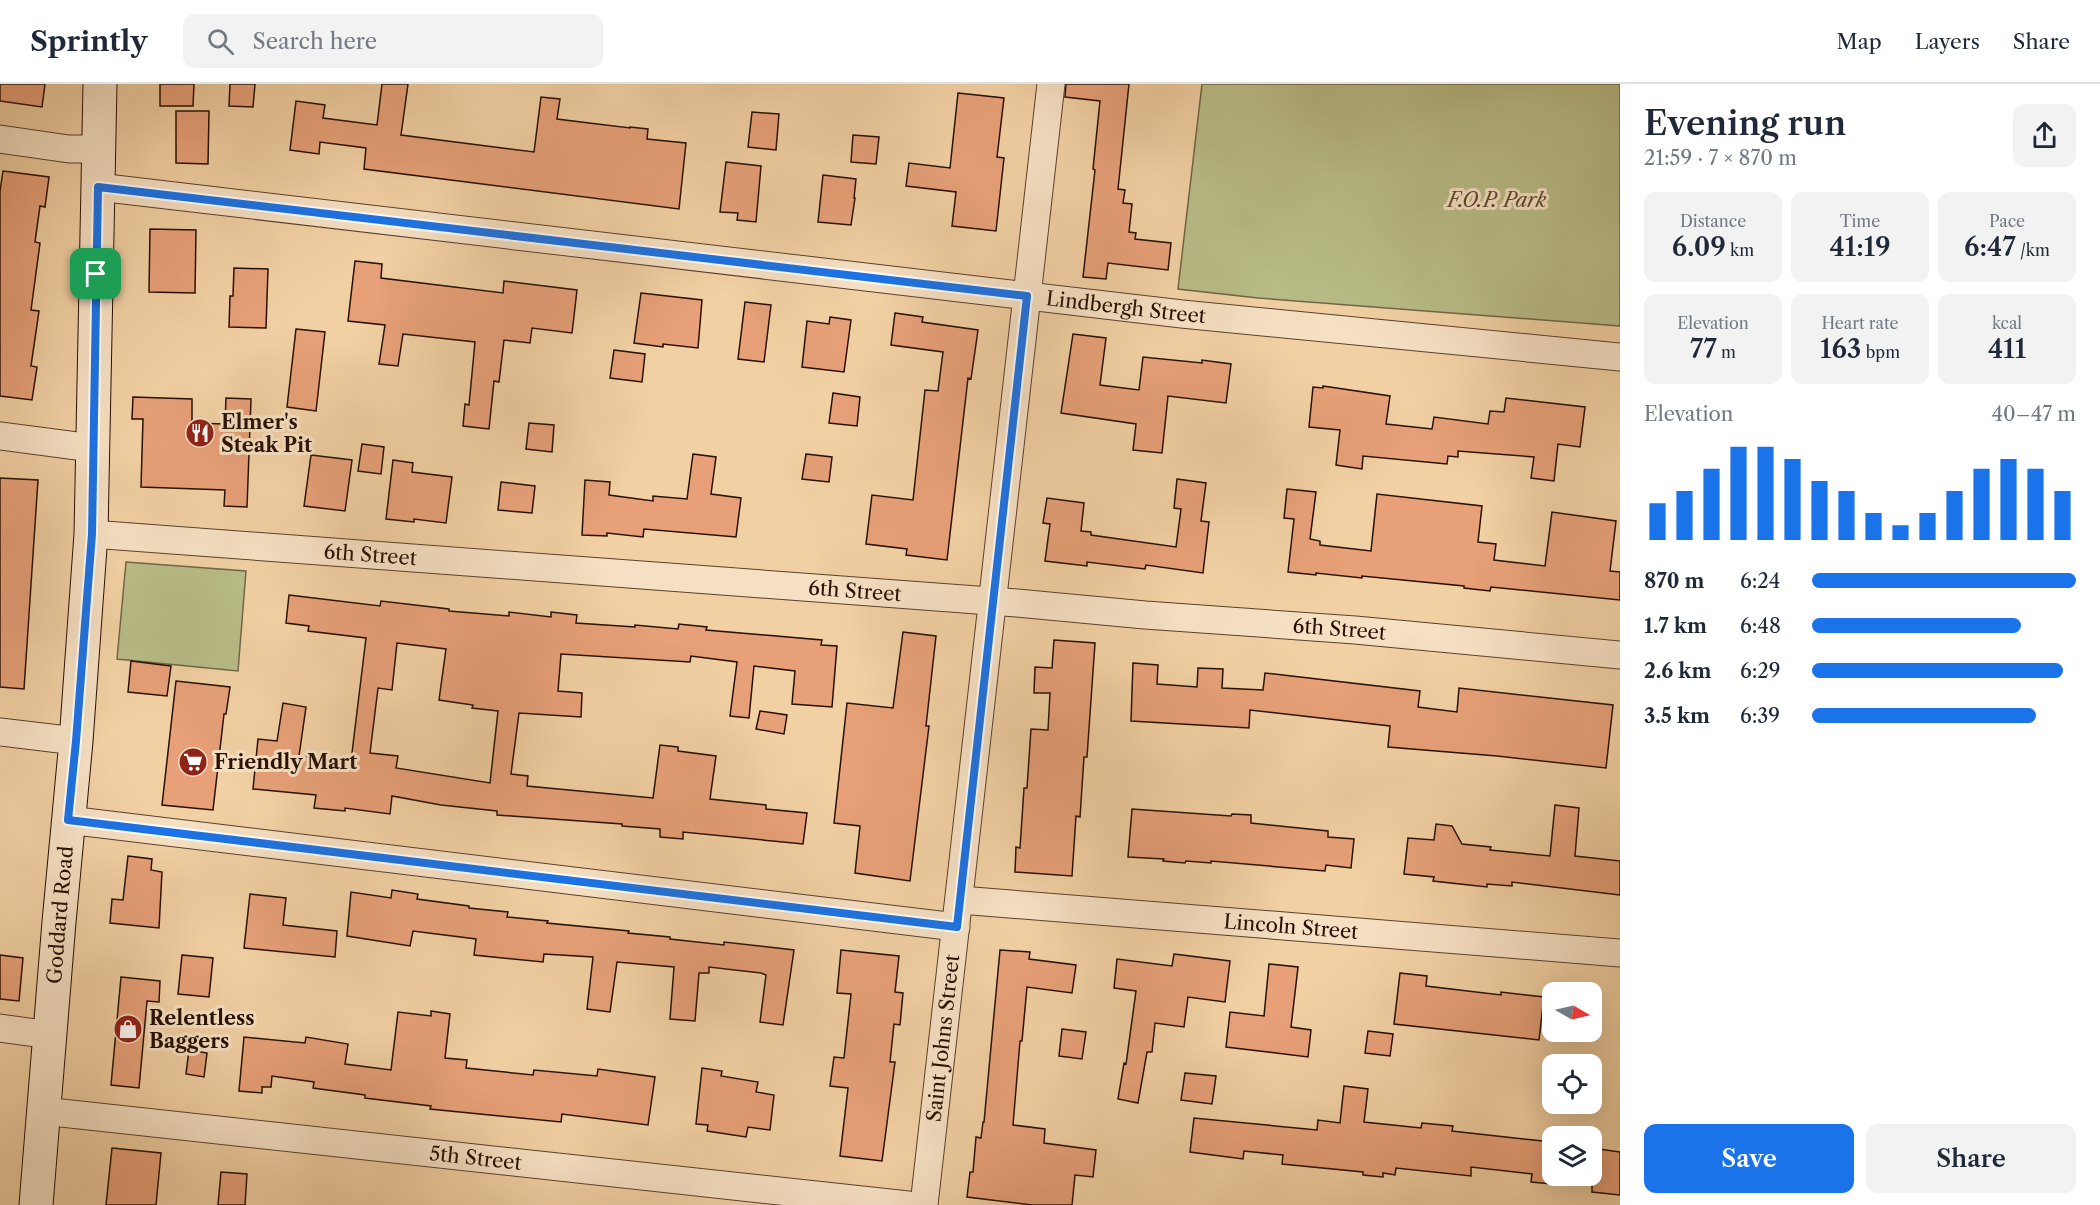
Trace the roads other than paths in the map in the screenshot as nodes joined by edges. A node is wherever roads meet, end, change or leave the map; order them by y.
1 (100, 84) edge
2 (1051, 84) edge
3 (0, 139) edge
4 (98, 149) junction
5 (98, 187) junction
6 (1027, 296) junction
7 (1620, 357) edge
8 (0, 436) edge
9 (92, 448) junction
10 (92, 534) junction
11 (993, 601) junction
12 (1620, 655) edge
13 (0, 732) edge
14 (76, 741) junction
15 (68, 820) junction
16 (960, 900) junction
17 (957, 927) junction
18 (1620, 954) edge
19 (0, 1028) edge
20 (50, 1035) junction
21 (43, 1111) junction
22 (36, 1205) edge
23 (908, 1205) edge
24 (924, 1205) edge

1 - 4 street, Goddard Road
2 - 6 street, Saint Johns Street
3 - 4 street
4 - 5 street, Goddard Road
5 - 6 street, Lindbergh Street
5 - 9 street, Goddard Road
6 - 7 street, Lindbergh Street
6 - 11 street, Saint Johns Street
8 - 9 street
9 - 10 street, Goddard Road
10 - 11 street, 6th Street
10 - 14 street, Goddard Road
11 - 12 street, 6th Street
11 - 16 street, Saint Johns Street
13 - 14 street
14 - 15 street, Goddard Road
15 - 17 street
15 - 20 street, Goddard Road
16 - 17 street, Saint Johns Street
16 - 18 street, Lincoln Street
17 - 24 street, Saint Johns Street
19 - 20 street
20 - 21 street, Goddard Road
21 - 22 street, Goddard Road
21 - 23 street, 5th Street

